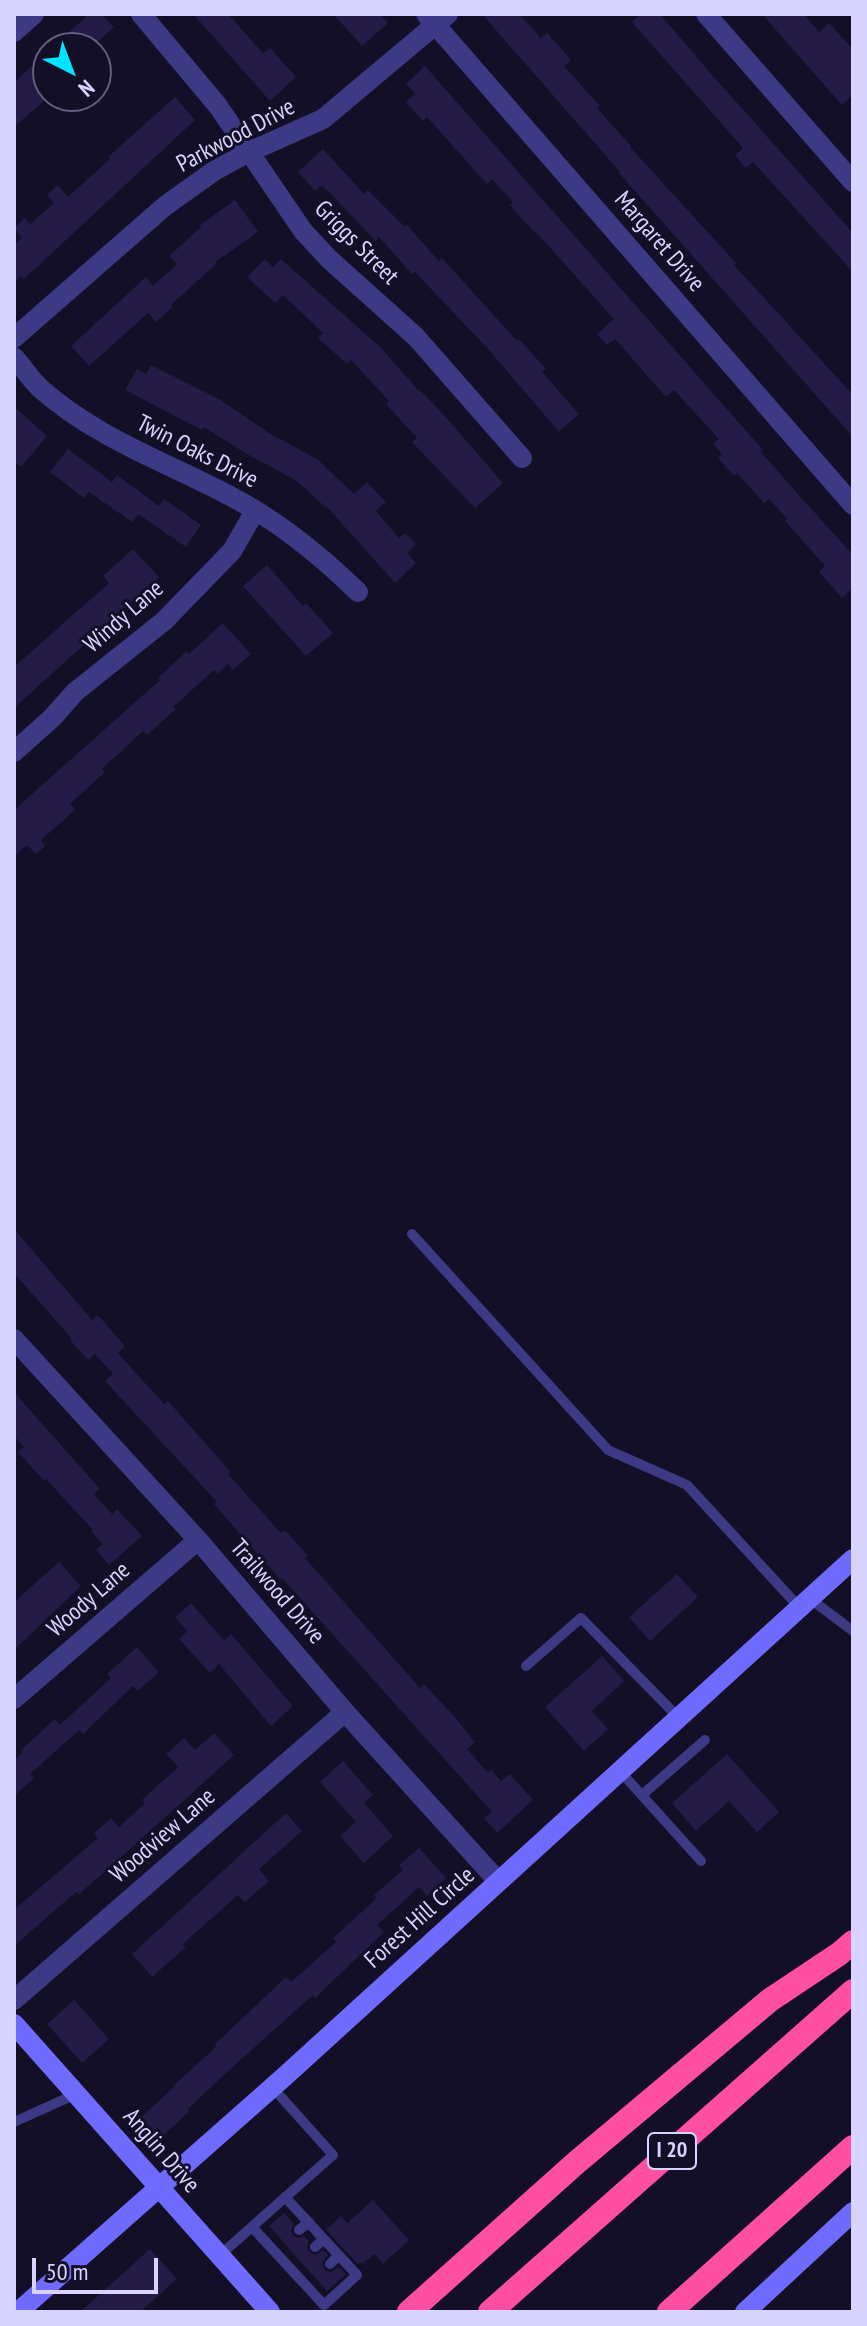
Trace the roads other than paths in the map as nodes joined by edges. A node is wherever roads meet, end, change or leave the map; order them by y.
1 (34, 14) edge
2 (141, 14) edge
3 (706, 14) edge
4 (436, 18) edge
5 (14, 32) edge
6 (249, 152) junction
7 (853, 182) edge
8 (14, 338) edge
9 (14, 357) edge
10 (522, 458) dead end
11 (853, 505) edge
12 (255, 511) junction
13 (358, 592) dead end
14 (14, 752) edge
15 (412, 1234) dead end
16 (14, 1339) edge
17 (198, 1540) junction
18 (853, 1559) edge
19 (804, 1602) junction
20 (853, 1631) edge
21 (526, 1666) dead end
22 (14, 1699) edge
23 (345, 1712) junction
24 (679, 1718) junction
25 (705, 1740) dead end
26 (620, 1771) junction
27 (642, 1795) junction
28 (701, 1861) dead end
29 (498, 1881) junction
30 (853, 1923) edge
31 (853, 1942) edge
32 (853, 1991) edge
33 (14, 2000) edge
34 (770, 2000) junction
35 (14, 2024) edge
36 (273, 2088) junction
37 (76, 2094) junction
38 (14, 2122) edge
39 (853, 2147) edge
40 (158, 2188) junction
41 (285, 2197) junction
42 (853, 2212) edge
43 (309, 2222) junction
44 (252, 2227) junction
45 (299, 2230) dead end
46 (324, 2239) junction
47 (284, 2243) dead end
48 (315, 2247) dead end
49 (275, 2252) junction
50 (339, 2255) junction
51 (219, 2256) junction
52 (300, 2260) dead end
53 (330, 2264) dead end
54 (291, 2269) junction
55 (315, 2277) dead end
56 (306, 2285) junction
57 (18, 2312) edge
58 (270, 2312) edge
59 (409, 2312) edge
60 (490, 2312) edge
61 (669, 2312) edge
62 (745, 2312) edge

1 - 5 street
2 - 6 street, Griggs Street
3 - 7 street
4 - 6 street, Parkwood Drive
4 - 11 street, Margaret Drive
6 - 8 street, Parkwood Drive
6 - 10 street, Griggs Street
9 - 12 street, Twin Oaks Drive
12 - 13 street, Twin Oaks Drive
12 - 14 street, Windy Lane
15 - 19 lane
16 - 17 street, Trailwood Drive
17 - 22 street, Woody Lane
17 - 23 street, Trailwood Drive
18 - 19 street, Forest Hill Circle
19 - 20 lane
19 - 24 street, Forest Hill Circle
21 - 24 lane
23 - 29 street, Trailwood Drive
23 - 33 street, Woodview Lane
24 - 26 street, Forest Hill Circle
25 - 27 lane
26 - 27 lane
26 - 29 street, Forest Hill Circle
27 - 28 lane
29 - 36 street, Forest Hill Circle
30 - 34 highway
31 - 34 highway
32 - 60 highway, I 20
34 - 59 highway
35 - 37 street, Anglin Drive
36 - 40 street, Forest Hill Circle
36 - 41 lane
37 - 38 lane
37 - 40 street, Anglin Drive
39 - 61 highway
40 - 51 street, Anglin Drive
40 - 57 street, Forest Hill Circle
41 - 43 lane
41 - 44 lane
42 - 62 street
43 - 45 lane
43 - 46 lane
44 - 49 lane
44 - 51 lane
46 - 48 lane
46 - 50 lane
47 - 49 lane
49 - 54 lane
50 - 53 lane
50 - 56 lane
51 - 58 street, Anglin Drive
52 - 54 lane
54 - 56 lane
55 - 56 lane

